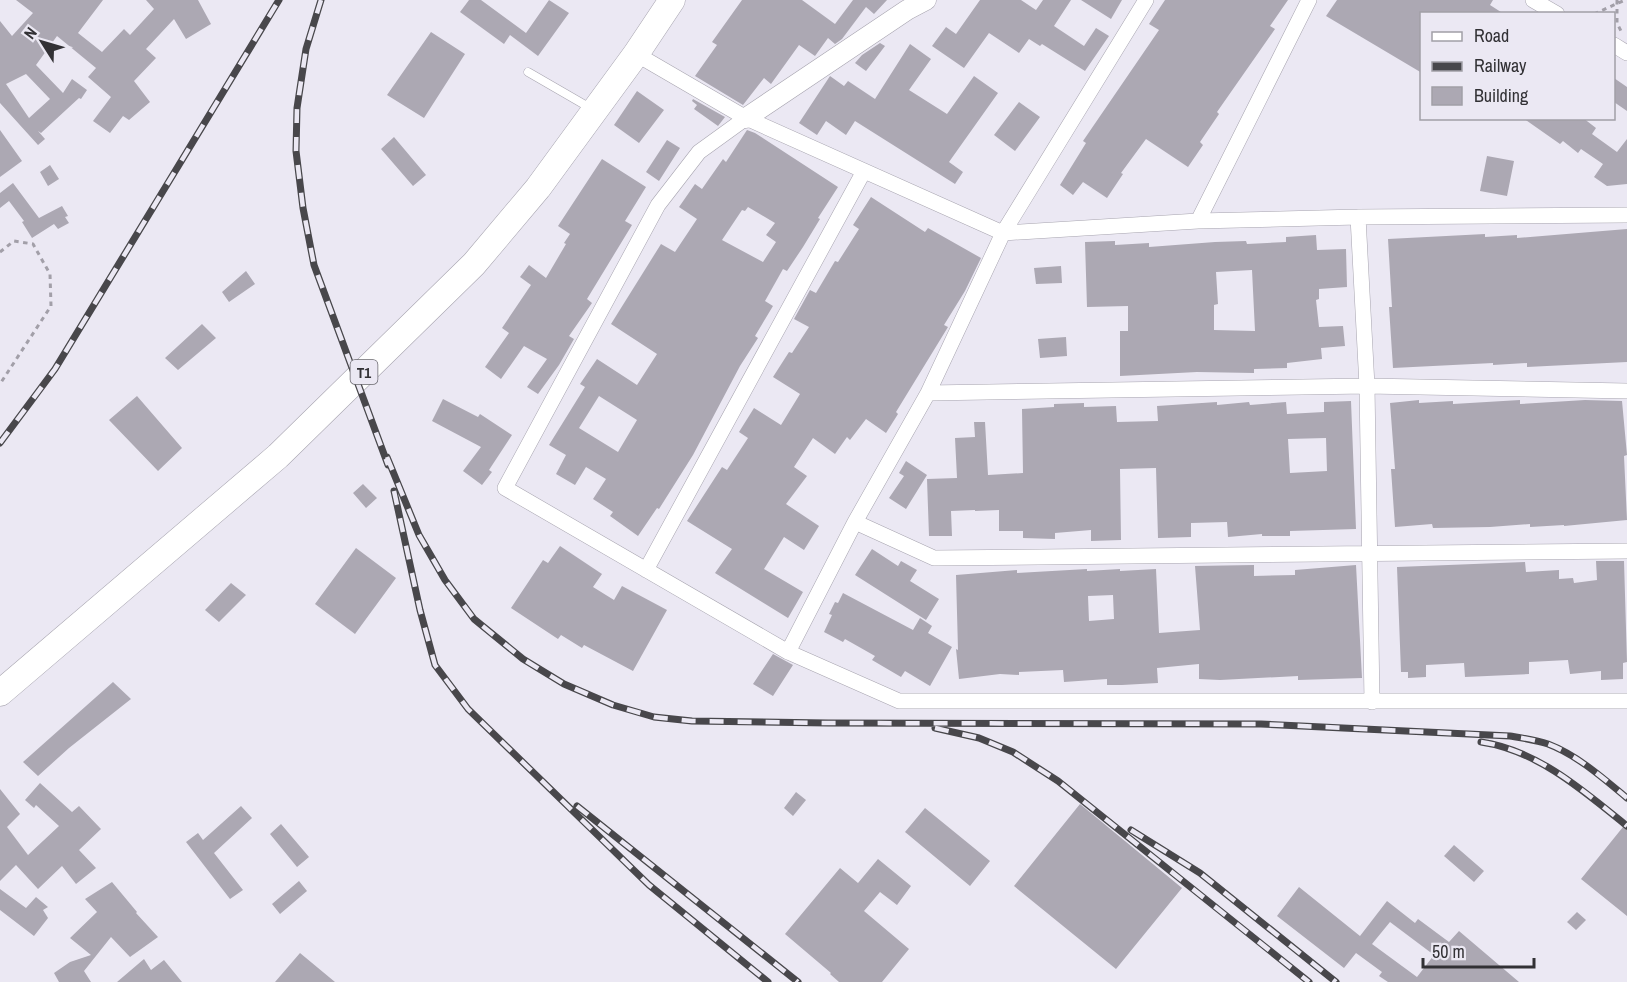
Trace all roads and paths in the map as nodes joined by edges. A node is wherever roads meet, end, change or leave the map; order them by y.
1 (672, 0) edge
2 (926, 0) edge
3 (1146, 0) edge
4 (1309, 0) edge
5 (1533, 0) edge
6 (1625, 0) edge
7 (1617, 2) edge
8 (1554, 12) edge
9 (1598, 12) edge
10 (1618, 39) edge
11 (1627, 53) edge
12 (636, 54) junction
13 (528, 72) dead end
14 (594, 110) junction
15 (746, 118) junction
16 (864, 171) junction
17 (1627, 216) edge
18 (1358, 217) junction
19 (1198, 221) junction
20 (1003, 233) junction
21 (0, 252) edge
22 (0, 384) edge
23 (1367, 386) junction
24 (1627, 391) edge
25 (928, 393) junction
26 (855, 522) junction
27 (1627, 551) edge
28 (1369, 553) junction
29 (646, 570) junction
30 (788, 652) junction
31 (0, 693) edge
32 (1627, 701) edge
33 (1372, 702) junction

1 - 12 highway, T1
2 - 15 street
3 - 20 street
4 - 19 street
5 - 8 street
6 - 7 path
7 - 9 path
7 - 10 path
10 - 11 street
12 - 14 highway, T1
12 - 15 street
13 - 14 lane
14 - 31 highway, T1
15 - 16 street
15 - 29 street
16 - 20 street
16 - 29 street
17 - 18 street
18 - 19 street
18 - 23 street
19 - 20 street
20 - 25 street
21 - 22 path
23 - 24 street
23 - 25 street
23 - 28 street
25 - 26 street
26 - 28 street
26 - 30 street
27 - 28 street
28 - 33 street
29 - 30 street
30 - 33 street
32 - 33 street

